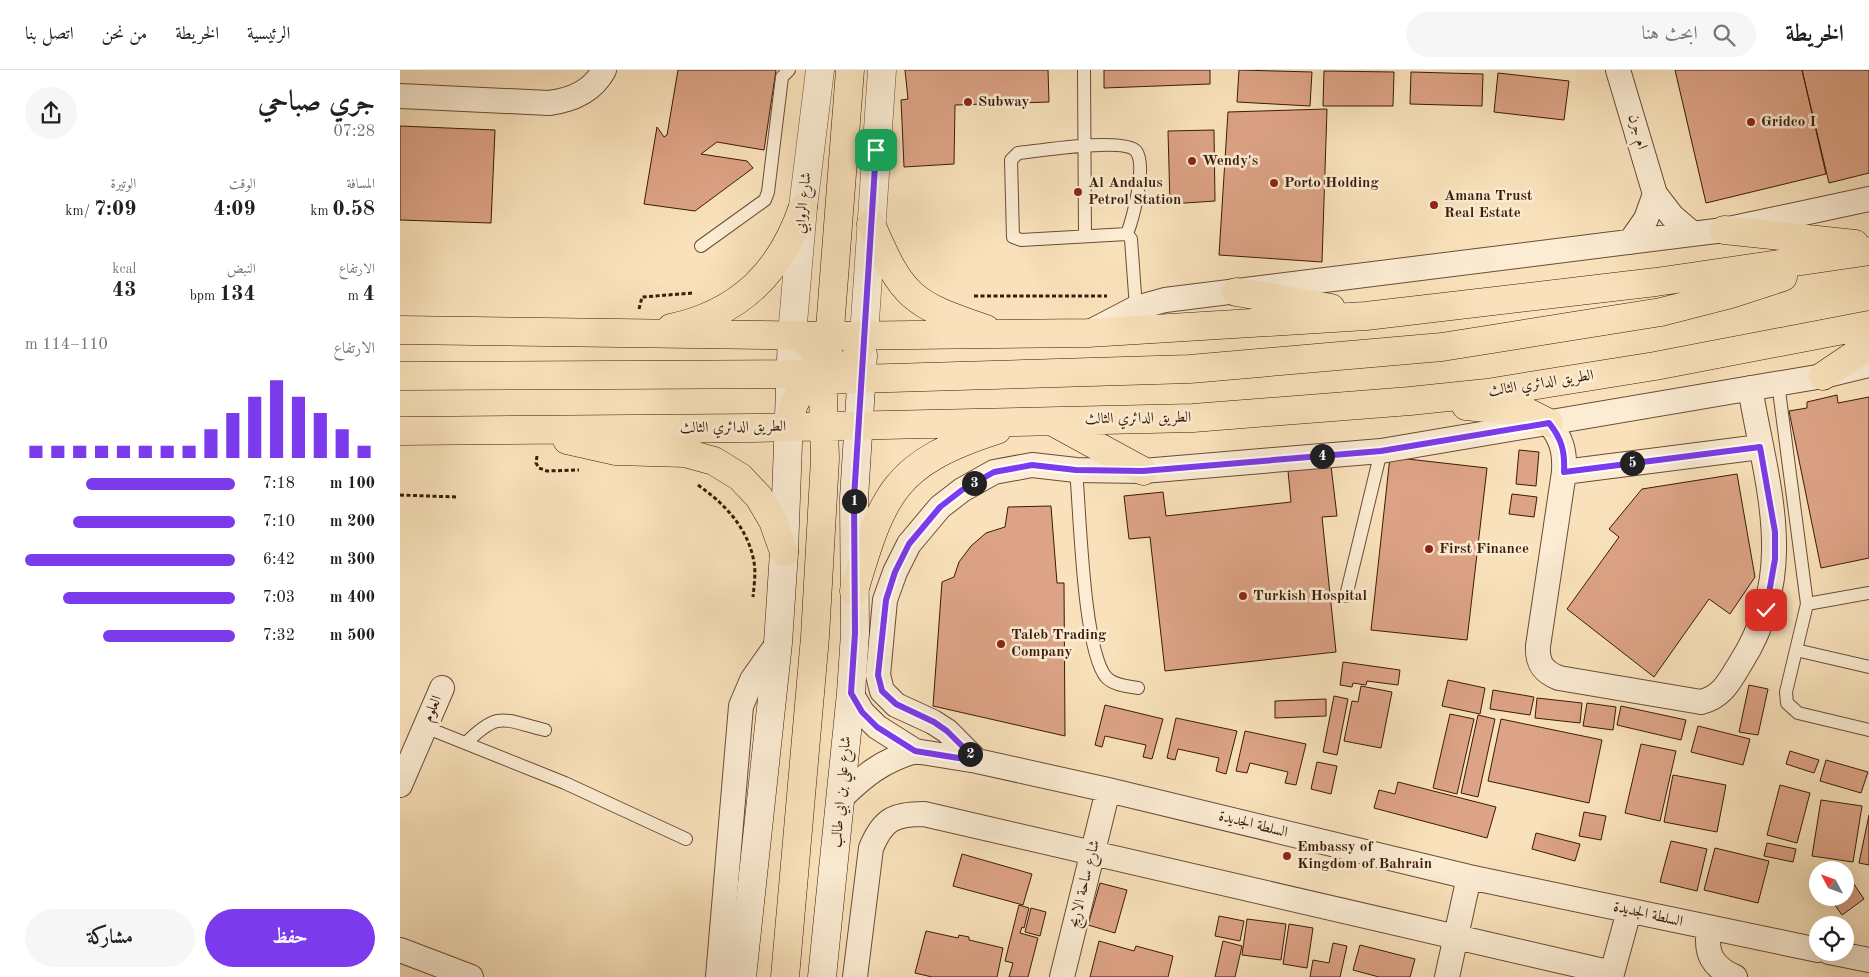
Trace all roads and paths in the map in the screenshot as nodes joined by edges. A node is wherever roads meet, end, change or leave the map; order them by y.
1 (604, 70) edge
2 (789, 70) edge
3 (820, 70) edge
4 (850, 70) edge
5 (1084, 70) edge
6 (1618, 70) edge
7 (884, 72) edge
8 (400, 96) edge
9 (1085, 145) junction
10 (1655, 194) junction
11 (1869, 199) edge
12 (803, 207) junction
13 (871, 224) junction
14 (1724, 230) junction
15 (1127, 234) junction
16 (1693, 234) junction
17 (1085, 235) junction
18 (1630, 242) junction
19 (701, 246) dead end
20 (1863, 250) edge
21 (701, 291) dead end
22 (1236, 292) junction
23 (967, 296) dead end
24 (1136, 302) junction
25 (1366, 316) junction
26 (1869, 325) edge
27 (400, 330) edge
28 (1088, 333) junction
29 (637, 335) junction
30 (792, 336) junction
31 (829, 336) junction
32 (864, 336) junction
33 (1006, 336) junction
34 (1869, 345) edge
35 (1869, 365) edge
36 (400, 376) edge
37 (790, 376) junction
38 (1823, 376) junction
39 (825, 377) junction
40 (862, 377) junction
41 (1778, 383) junction
42 (1750, 388) junction
43 (1410, 401) junction
44 (1051, 421) junction
45 (1025, 422) junction
46 (1549, 423) junction
47 (824, 426) junction
48 (859, 426) junction
49 (788, 427) junction
50 (400, 431) edge
51 (542, 431) junction
52 (1760, 447) junction
53 (1381, 451) junction
54 (586, 470) dead end
55 (1076, 470) junction
56 (1143, 471) junction
57 (1564, 472) junction
58 (689, 481) dead end
59 (400, 495) edge
60 (456, 497) dead end
61 (784, 552) junction
62 (854, 591) junction
63 (1869, 593) edge
64 (1346, 596) dead end
65 (753, 602) dead end
66 (1807, 604) junction
67 (778, 643) junction
68 (1796, 650) junction
69 (1869, 667) edge
70 (442, 688) dead end
71 (1138, 688) dead end
72 (851, 693) junction
73 (425, 727) junction
74 (545, 730) dead end
75 (1869, 730) edge
76 (466, 743) junction
77 (915, 751) junction
78 (977, 761) junction
79 (400, 785) edge
80 (1108, 790) junction
81 (841, 798) junction
82 (686, 839) dead end
83 (1093, 852) junction
84 (1470, 877) junction
85 (1629, 911) junction
86 (1708, 929) junction
87 (1456, 936) junction
88 (1809, 948) edge
89 (400, 950) edge
90 (1854, 957) edge
91 (1869, 960) edge
92 (1612, 975) edge
93 (471, 977) edge
94 (718, 977) edge
95 (742, 977) edge
96 (785, 977) edge
97 (822, 977) edge
98 (855, 977) edge
99 (1062, 977) edge
100 (1446, 977) edge
101 (1735, 977) edge

1 - 8 street
2 - 19 lane
3 - 12 main road, شارع الروابي
4 - 31 highway
5 - 9 lane
6 - 10 street, ام جرن
7 - 13 main road
9 - 15 lane
9 - 17 lane
9 - 17 lane
10 - 16 street, ام جرن
10 - 18 street
11 - 14 street
12 - 29 highway
12 - 30 main road, شارع الروابي
13 - 32 main road
13 - 33 highway
14 - 16 street
14 - 20 highway
15 - 17 lane
15 - 24 lane
16 - 18 street
18 - 22 street
20 - 25 highway
20 - 40 highway
21 - 29 path
22 - 24 street
22 - 25 highway
23 - 24 path
24 - 28 street
25 - 28 highway
26 - 43 highway, الطريق الدائري الثالث
27 - 29 highway
28 - 33 highway
29 - 30 highway
30 - 31 highway
30 - 37 main road
30 - 39 highway
31 - 32 highway
31 - 39 highway
32 - 33 highway
32 - 39 highway
32 - 40 main road, شارع علي بن ابي طالب
34 - 38 highway
35 - 38 street
36 - 37 highway
37 - 39 highway
37 - 49 main road
38 - 41 street
39 - 40 highway
39 - 47 highway
39 - 48 highway
39 - 49 highway
40 - 48 main road, شارع علي بن ابي طالب
41 - 42 street
41 - 66 lane
42 - 46 street
42 - 52 street
43 - 44 highway, الطريق الدائري الثالث
43 - 46 highway
44 - 45 highway, الطريق الدائري الثالث
44 - 56 highway
45 - 48 highway, الطريق الدائري الثالث
45 - 62 highway
46 - 53 street
46 - 57 street
47 - 48 highway, الطريق الدائري الثالث
47 - 49 highway, الطريق الدائري الثالث
47 - 96 highway
48 - 62 main road, شارع علي بن ابي طالب
49 - 51 highway, الطريق الدائري الثالث
49 - 61 main road
50 - 51 highway, الطريق الدائري الثالث
51 - 54 path
51 - 61 highway
52 - 57 street
52 - 57 street
53 - 56 street
53 - 64 lane
55 - 56 street
55 - 71 lane
55 - 78 street
58 - 65 path
59 - 60 path
61 - 67 main road
62 - 72 main road, شارع علي بن ابي طالب
63 - 66 lane
66 - 68 lane
67 - 94 street
67 - 95 main road
68 - 69 lane
68 - 75 lane
70 - 73 street, العلوم
72 - 77 street, السلطة الجديدة
72 - 81 main road, شارع علي بن ابي طالب
73 - 76 lane
73 - 79 street, العلوم
74 - 76 lane
76 - 82 lane
77 - 78 street, السلطة الجديدة
77 - 81 street, السلطة الجديدة
78 - 80 street, السلطة الجديدة
80 - 83 street, شارع ساحة الاريج
80 - 84 street, السلطة الجديدة
81 - 97 main road, شارع علي بن ابي طالب
83 - 87 street
83 - 98 street
83 - 99 street, شارع ساحة الاريج
84 - 85 street, السلطة الجديدة
84 - 87 street
85 - 86 street, السلطة الجديدة
85 - 92 street
86 - 88 street, السلطة الجديدة
86 - 101 street
87 - 92 street
87 - 100 street
89 - 93 street
90 - 91 street

